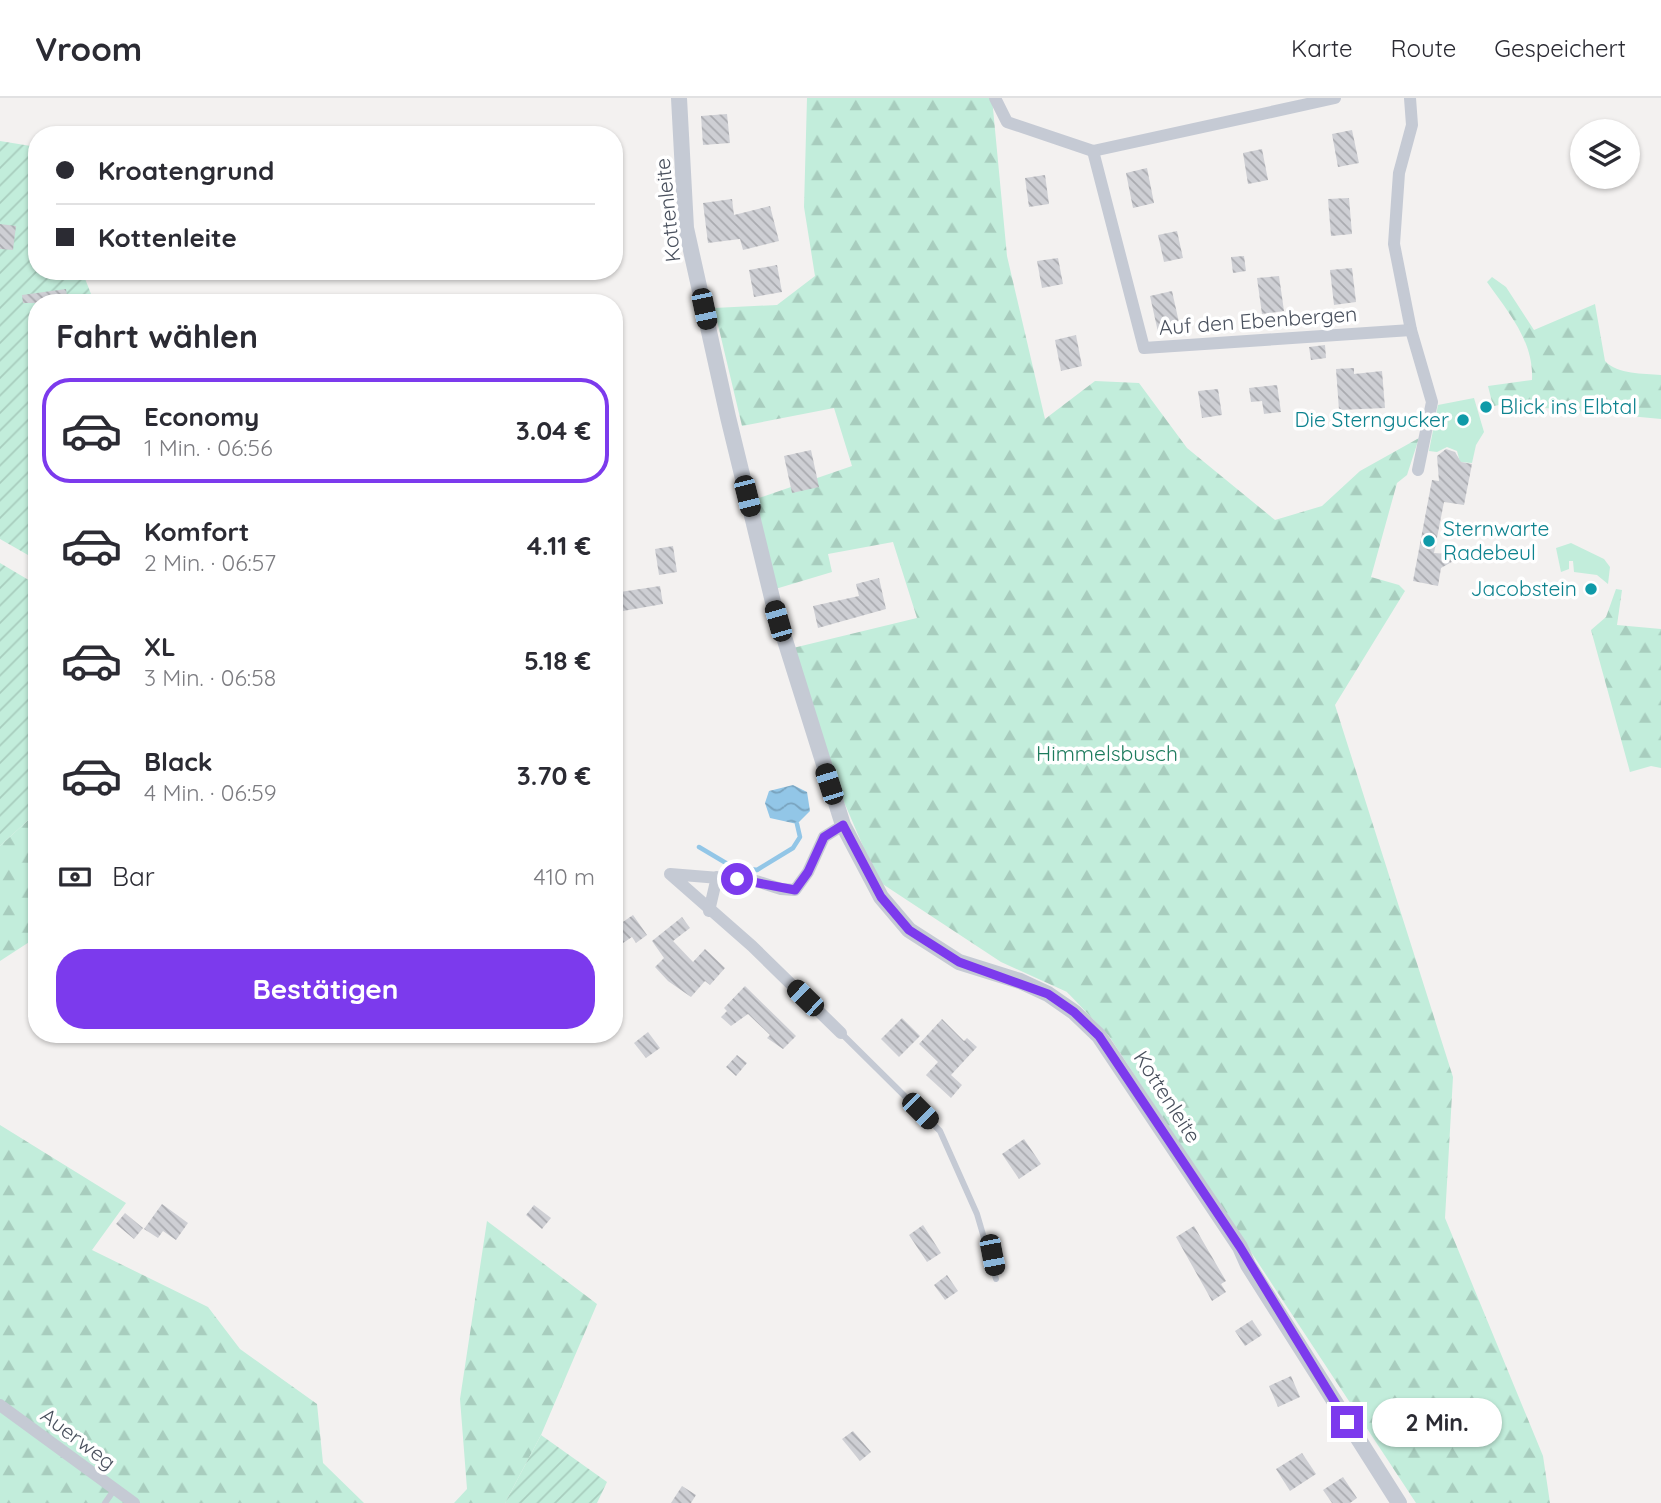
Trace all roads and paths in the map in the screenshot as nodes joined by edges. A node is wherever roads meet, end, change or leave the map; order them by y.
1 (679, 98) edge
2 (995, 98) edge
3 (1335, 98) edge
4 (1410, 98) edge
5 (1093, 151) junction
6 (1411, 330) junction
7 (1418, 470) dead end
8 (843, 825) junction
9 (717, 877) junction
10 (709, 911) junction
11 (841, 1033) joint
12 (996, 1279) dead end
13 (0, 1405) edge
14 (114, 1490) junction
15 (105, 1503) edge
16 (134, 1503) edge
17 (1399, 1503) edge

1 - 8 street, Kottenleite
2 - 5 street
3 - 5 street
4 - 6 street
5 - 6 street, Auf den Ebenbergen
6 - 7 street
8 - 9 street
8 - 17 street, Kottenleite
9 - 10 street
9 - 10 street
10 - 11 street
11 - 12 lane
13 - 14 street, Auerweg
14 - 15 lane
14 - 16 street, Auerweg

